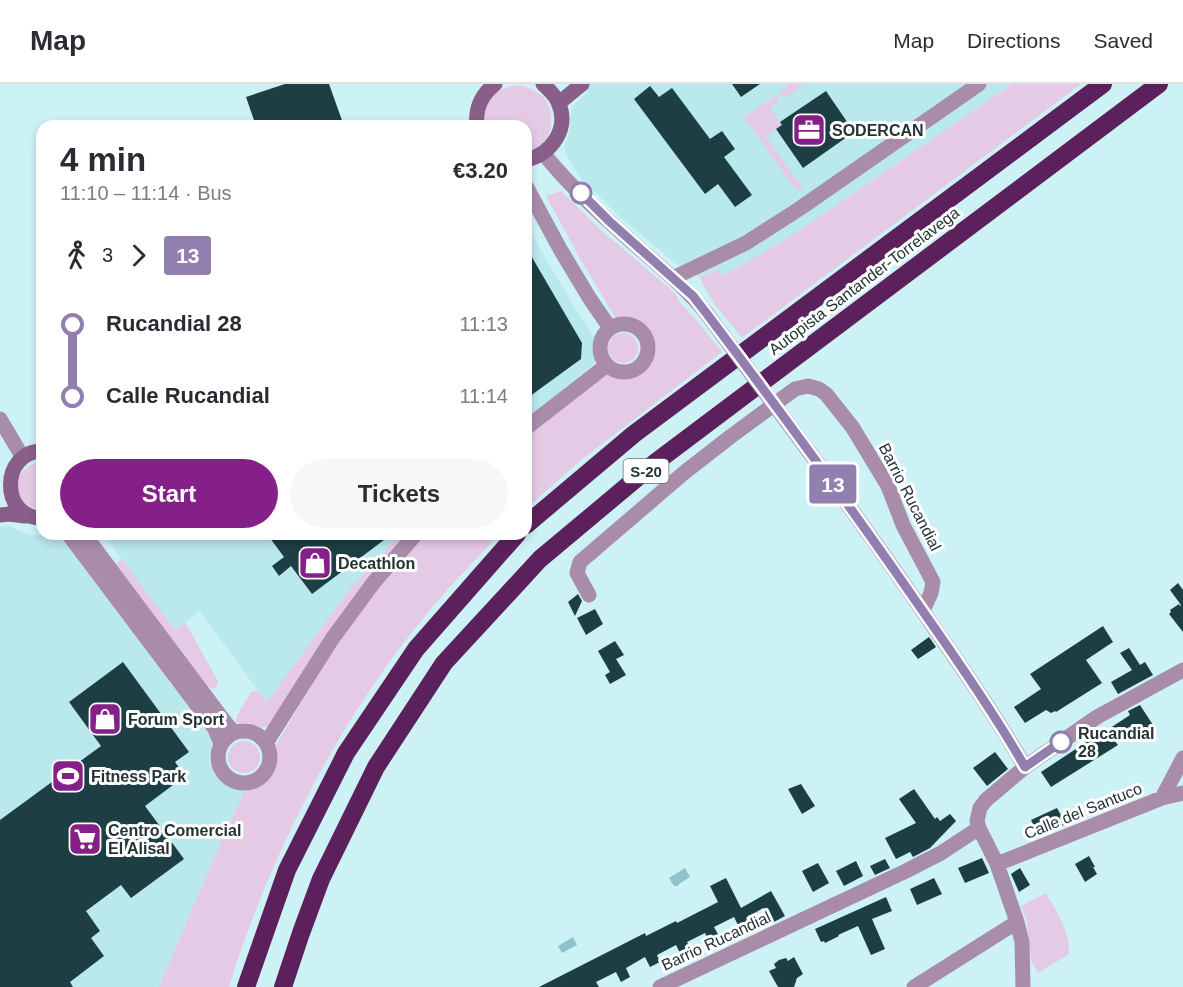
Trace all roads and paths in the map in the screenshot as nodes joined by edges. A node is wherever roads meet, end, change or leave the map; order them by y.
1 (543, 84) edge
2 (582, 84) edge
3 (979, 84) edge
4 (1103, 84) edge
5 (1159, 84) edge
6 (490, 86) edge
7 (559, 104) junction
8 (476, 120) edge
9 (543, 153) junction
10 (532, 159) edge
11 (532, 197) edge
12 (674, 278) junction
13 (610, 328) junction
14 (607, 365) junction
15 (0, 419) edge
16 (532, 423) edge
17 (36, 452) edge
18 (22, 456) junction
19 (3, 489) edge
20 (0, 515) edge
21 (36, 518) edge
22 (36, 518) edge
23 (532, 520) edge
24 (73, 540) edge
25 (88, 540) edge
26 (411, 540) edge
27 (512, 540) edge
28 (589, 595) dead end
29 (922, 610) junction
30 (1183, 670) edge
31 (234, 733) junction
32 (266, 743) junction
33 (221, 744) junction
34 (1183, 758) edge
35 (1025, 767) junction
36 (1183, 793) edge
37 (1162, 798) junction
38 (979, 828) junction
39 (997, 864) junction
40 (1017, 922) junction
41 (284, 986) edge
42 (246, 987) edge
43 (660, 987) edge
44 (914, 987) edge
45 (1023, 987) edge

1 - 7 main road
2 - 7 main road
3 - 12 street
4 - 23 highway, Autopista Santander-Torrelavega / S-20
5 - 41 highway, Autopista Santander-Torrelavega / S-20
6 - 8 main road
7 - 9 main road
9 - 10 main road
9 - 12 street
11 - 13 street
12 - 29 street, bridge
13 - 14 street
13 - 14 street
14 - 16 street
15 - 18 street
17 - 18 main road
18 - 19 main road
19 - 21 main road
20 - 22 main road
24 - 33 street
25 - 31 street
26 - 32 street
27 - 42 highway
28 - 29 street, Barrio Rucandial
29 - 35 street
30 - 35 street
31 - 32 street
31 - 33 street
32 - 33 street
34 - 37 street
35 - 38 street
36 - 37 street, Calle del Santuco
37 - 39 street, Calle del Santuco
38 - 39 street
38 - 43 street, Barrio Rucandial
39 - 40 street
40 - 44 street
40 - 45 street

